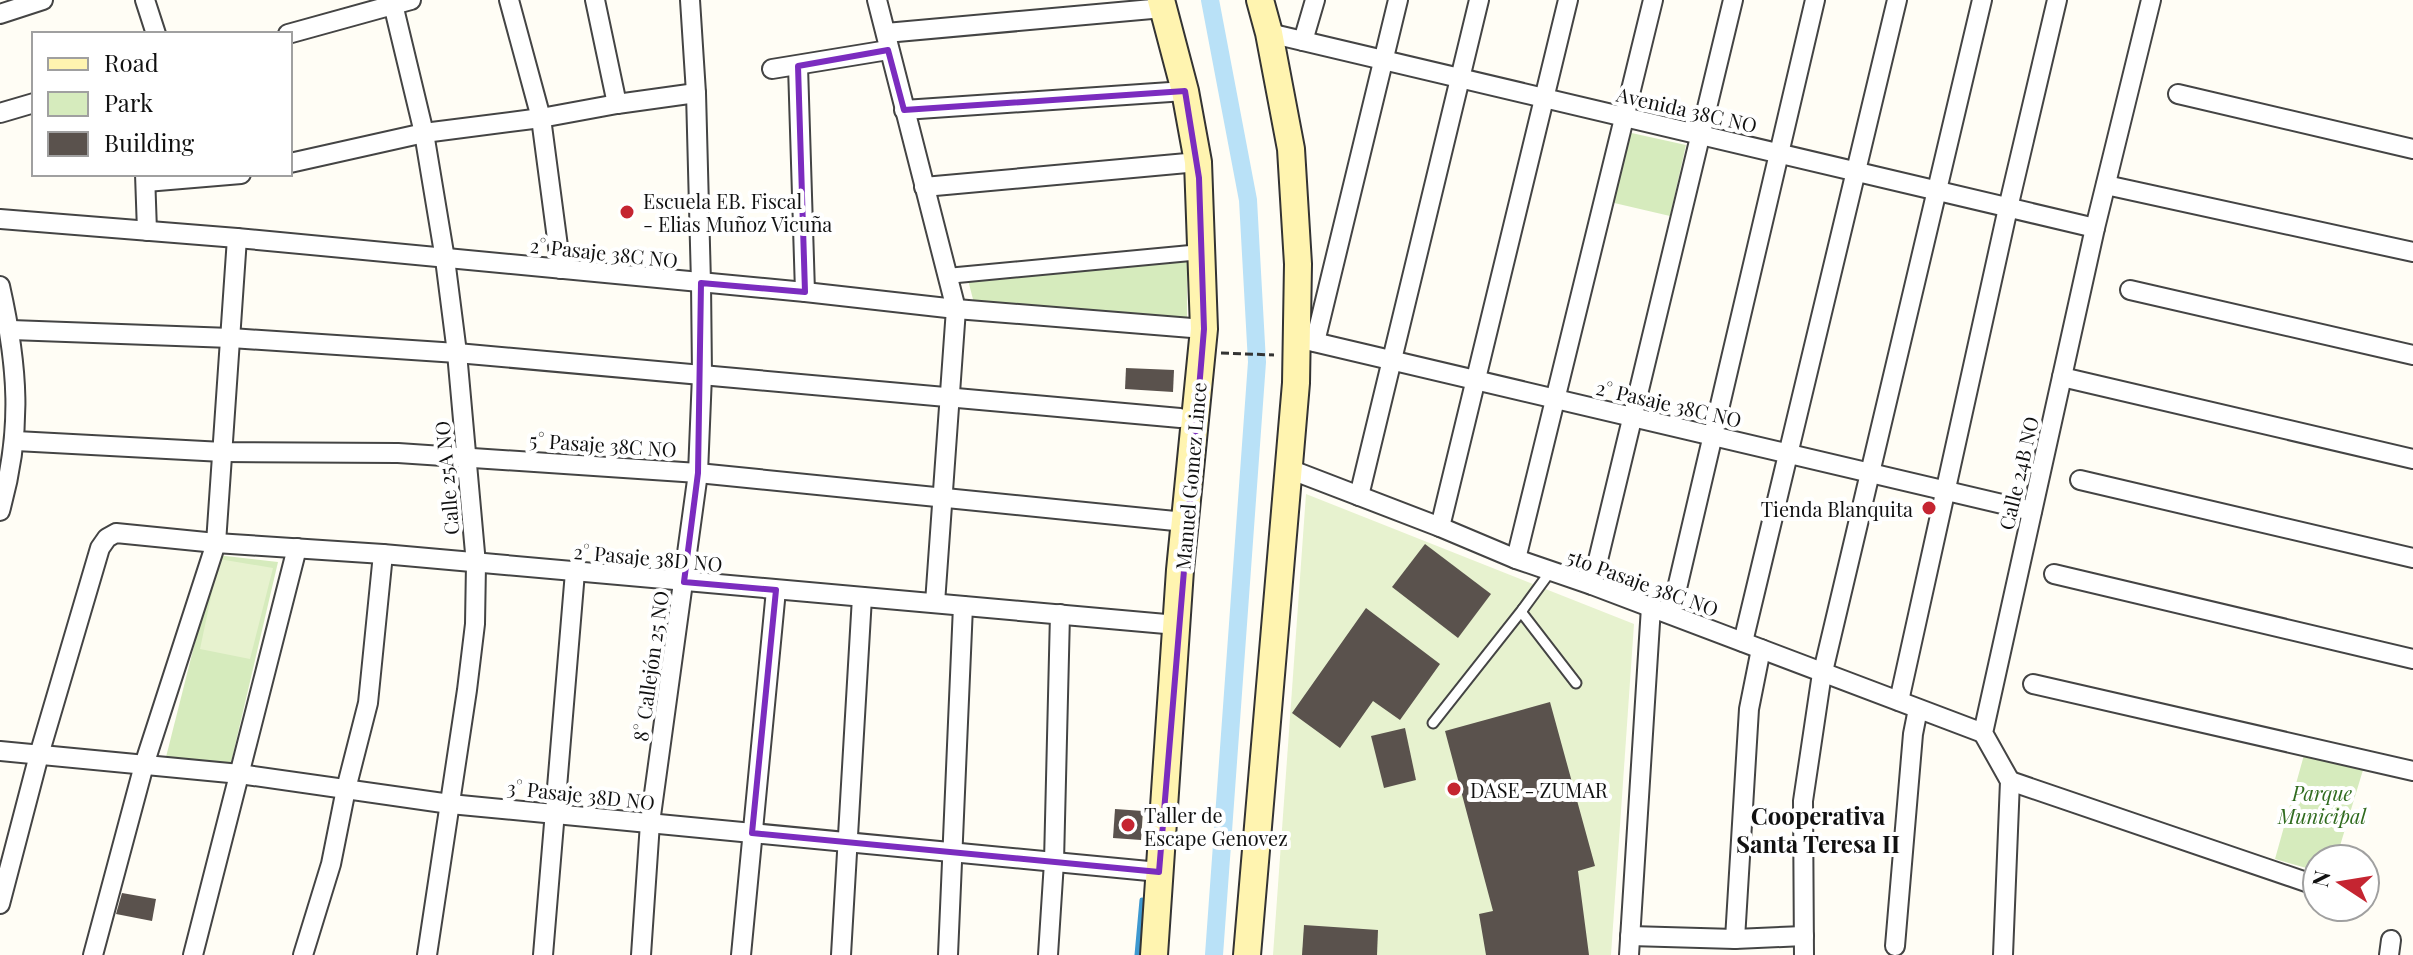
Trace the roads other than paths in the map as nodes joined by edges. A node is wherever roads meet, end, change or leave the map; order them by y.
1 (43, 0) edge
2 (145, 0) edge
3 (509, 0) edge
4 (595, 0) edge
5 (690, 0) edge
6 (877, 0) edge
7 (1260, 0) edge
8 (1315, 0) edge
9 (1398, 0) edge
10 (1479, 0) edge
11 (1568, 0) edge
12 (1653, 0) edge
13 (1733, 0) edge
14 (1815, 0) edge
15 (1897, 0) edge
16 (1982, 0) edge
17 (2057, 0) edge
18 (2151, 0) edge
19 (399, 2) edge
20 (1162, 4) edge
21 (0, 14) edge
22 (155, 32) edge
23 (292, 33) edge
24 (1269, 33) junction
25 (1303, 41) junction
26 (887, 42) junction
27 (1382, 60) junction
28 (798, 66) junction
29 (772, 69) dead end
30 (1459, 78) junction
31 (1185, 91) junction
32 (696, 93) junction
33 (2178, 94) dead end
34 (1545, 98) junction
35 (32, 104) edge
36 (617, 104) junction
37 (904, 110) junction
38 (0, 113) edge
39 (1625, 117) junction
40 (541, 118) junction
41 (424, 133) junction
42 (1700, 135) junction
43 (2413, 149) edge
44 (1779, 153) junction
45 (1198, 162) junction
46 (292, 163) edge
47 (1855, 171) junction
48 (193, 176) edge
49 (145, 178) edge
50 (2106, 185) junction
51 (924, 187) junction
52 (1937, 191) junction
53 (2008, 208) junction
54 (0, 219) edge
55 (2095, 228) junction
56 (147, 231) junction
57 (237, 238) junction
58 (1201, 252) junction
59 (2413, 252) edge
60 (445, 259) junction
61 (561, 269) junction
62 (947, 276) junction
63 (701, 283) junction
64 (2130, 290) dead end
65 (805, 292) junction
66 (1, 295) edge
67 (956, 309) junction
68 (11, 330) junction
69 (231, 338) junction
70 (1207, 341) junction
71 (1299, 345) junction
72 (457, 353) junction
73 (2413, 355) edge
74 (1392, 360) junction
75 (702, 375) junction
76 (2062, 377) junction
77 (1476, 380) junction
78 (7, 381) edge
79 (950, 399) junction
80 (1557, 399) junction
81 (1632, 417) junction
82 (1180, 418) dead end
83 (1712, 436) junction
84 (16, 441) junction
85 (223, 452) junction
86 (1788, 454) junction
87 (465, 457) junction
88 (2413, 459) edge
89 (1289, 469) junction
90 (698, 473) junction
91 (1871, 473) junction
92 (2080, 480) dead end
93 (4, 486) edge
94 (1945, 491) junction
95 (1359, 496) junction
96 (941, 498) junction
97 (0, 511) edge
98 (2032, 511) junction
99 (1185, 522) junction
100 (1440, 527) junction
101 (216, 543) junction
102 (297, 548) junction
103 (383, 554) junction
104 (2413, 558) edge
105 (1516, 559) junction
106 (476, 564) junction
107 (575, 572) junction
108 (1550, 572) junction
109 (2054, 574) dead end
110 (684, 582) junction
111 (1592, 585) junction
112 (776, 590) junction
113 (862, 597) junction
114 (935, 603) junction
115 (963, 606) junction
116 (1651, 607) junction
117 (1523, 609) junction
118 (1060, 614) junction
119 (1671, 614) junction
120 (1177, 625) junction
121 (1743, 642) junction
122 (1761, 649) junction
123 (2413, 659) edge
124 (1824, 673) junction
125 (1576, 683) dead end
126 (2033, 684) dead end
127 (1899, 701) junction
128 (1918, 709) junction
129 (1433, 723) dead end
130 (1983, 733) junction
131 (0, 751) edge
132 (39, 755) junction
133 (144, 765) junction
134 (2413, 771) edge
135 (240, 774) junction
136 (2010, 781) junction
137 (346, 789) junction
138 (450, 804) junction
139 (554, 814) junction
140 (650, 823) junction
141 (752, 833) junction
142 (848, 842) junction
143 (952, 852) junction
144 (1054, 862) junction
145 (1159, 872) junction
146 (2301, 880) edge
147 (0, 904) edge
148 (1735, 939) junction
149 (1630, 946) edge
150 (1804, 946) edge
151 (1895, 946) dead end
152 (93, 955) edge
153 (193, 955) edge
154 (303, 955) edge
155 (427, 955) edge
156 (543, 955) edge
157 (641, 955) edge
158 (741, 955) edge
159 (841, 955) edge
160 (948, 955) edge
161 (1048, 955) edge
162 (1154, 955) edge
163 (1247, 955) edge
164 (2003, 955) edge

1 - 21 street
2 - 22 street
3 - 40 street
4 - 36 street
5 - 32 street, 8° Callejón 25 NO
6 - 26 street
7 - 24 main road
8 - 25 street
9 - 27 street
10 - 30 street
11 - 34 street
12 - 39 street
13 - 42 street
14 - 44 street
15 - 47 street
16 - 52 street
17 - 53 street
18 - 50 street, Calle 24B NO
19 - 23 street
19 - 41 street, Calle 25A NO
20 - 26 street
20 - 31 main road, Manuel Gomez Lince
24 - 25 street, Avenida 38C NO
24 - 71 main road
25 - 27 street, Avenida 38C NO
26 - 28 street
26 - 37 street
27 - 30 street, Avenida 38C NO
27 - 71 street
28 - 29 street
28 - 65 street
30 - 34 street, Avenida 38C NO
30 - 74 street
31 - 37 street
31 - 45 main road, Manuel Gomez Lince
32 - 36 street
32 - 63 street, 8° Callejón 25 NO
33 - 43 street
34 - 39 street, Avenida 38C NO
34 - 77 street
35 - 38 street
36 - 40 street
37 - 51 street
39 - 42 street, Avenida 38C NO
39 - 80 street
40 - 41 street
40 - 61 street
41 - 46 street
41 - 60 street, Calle 25A NO
42 - 44 street, Avenida 38C NO
42 - 81 street
44 - 47 street, Avenida 38C NO
44 - 83 street
45 - 51 street
45 - 58 main road, Manuel Gomez Lince
47 - 52 street, Avenida 38C NO
47 - 86 street
48 - 49 street
49 - 56 street
50 - 55 street, Calle 24B NO
50 - 59 street
51 - 62 street
52 - 53 street, Avenida 38C NO
52 - 91 street
53 - 55 street, Avenida 38C NO
53 - 94 street
54 - 56 street, 2° Pasaje 38C NO
55 - 76 street, Calle 24B NO
56 - 57 street, 2° Pasaje 38C NO
57 - 60 street, 2° Pasaje 38C NO
57 - 69 street
58 - 62 street
58 - 70 main road, Manuel Gomez Lince
60 - 61 street, 2° Pasaje 38C NO
60 - 72 street, Calle 25A NO
61 - 63 street, 2° Pasaje 38C NO
62 - 67 street
63 - 65 street, 2° Pasaje 38C NO
63 - 75 street, 8° Callejón 25 NO
64 - 73 street
65 - 67 street, 2° Pasaje 38C NO
66 - 68 street
67 - 70 street, 2° Pasaje 38C NO
67 - 79 street
68 - 69 street
68 - 78 street
69 - 72 street
69 - 85 street
70 - 99 main road, Manuel Gomez Lince
71 - 74 street, 2° Pasaje 38C NO
71 - 89 main road
72 - 75 street
72 - 87 street, Calle 25A NO
74 - 77 street, 2° Pasaje 38C NO
74 - 95 street
75 - 79 street
75 - 90 street, 8° Callejón 25 NO
76 - 88 street
76 - 98 street, Calle 24B NO
77 - 80 street, 2° Pasaje 38C NO
77 - 100 street
78 - 84 street
79 - 82 street
79 - 96 street
80 - 81 street, 2° Pasaje 38C NO
80 - 105 street
81 - 83 street, 2° Pasaje 38C NO
81 - 111 street
83 - 86 street, 2° Pasaje 38C NO
83 - 119 street
84 - 85 street, 5° Pasaje 38C NO
84 - 93 street
85 - 87 street, 5° Pasaje 38C NO
85 - 101 street
86 - 91 street, 2° Pasaje 38C NO
86 - 121 street
87 - 90 street, 5° Pasaje 38C NO
87 - 106 street, Calle 25A NO
89 - 95 street, 5to Pasaje 38C NO
89 - 163 main road
90 - 96 street, 5° Pasaje 38C NO
90 - 110 street, 8° Callejón 25 NO
91 - 94 street, 2° Pasaje 38C NO
91 - 124 street
92 - 104 street
93 - 97 street
94 - 98 street, 2° Pasaje 38C NO
94 - 127 street
95 - 100 street, 5to Pasaje 38C NO
96 - 99 street, 5° Pasaje 38C NO
96 - 114 street
98 - 130 street, Calle 24B NO
99 - 120 main road, Manuel Gomez Lince
100 - 105 street, 5to Pasaje 38C NO
101 - 102 street, 2° Pasaje 38D NO
101 - 132 street, 2° Pasaje 38D NO
101 - 133 street
102 - 103 street, 2° Pasaje 38D NO
102 - 135 street
103 - 106 street, 2° Pasaje 38D NO
103 - 137 street
105 - 108 street, 5to Pasaje 38C NO
106 - 107 street, 2° Pasaje 38D NO
106 - 138 street, Calle 25A NO
107 - 110 street, 2° Pasaje 38D NO
107 - 139 street
108 - 111 street, 5to Pasaje 38C NO
108 - 117 lane
109 - 123 street
110 - 112 street, 2° Pasaje 38D NO
110 - 140 street, 8° Callejón 25 NO
111 - 116 street, 5to Pasaje 38C NO
112 - 113 street, 2° Pasaje 38D NO
112 - 141 street
113 - 114 street, 2° Pasaje 38D NO
113 - 142 street
114 - 115 street, 2° Pasaje 38D NO
115 - 118 street, 2° Pasaje 38D NO
115 - 143 street
116 - 119 street, 5to Pasaje 38C NO
116 - 149 street
117 - 125 lane
117 - 129 lane
118 - 120 street, 2° Pasaje 38D NO
118 - 144 street
119 - 121 street, 5to Pasaje 38C NO
120 - 145 main road, Manuel Gomez Lince
121 - 122 street, 5to Pasaje 38C NO
122 - 124 street, 5to Pasaje 38C NO
122 - 148 street
124 - 127 street, 5to Pasaje 38C NO
124 - 150 street
126 - 134 street
127 - 128 street, 5to Pasaje 38C NO
128 - 130 street, 5to Pasaje 38C NO
128 - 151 street
130 - 136 street
131 - 132 street, 3° Pasaje 38D NO
132 - 133 street, 3° Pasaje 38D NO
132 - 147 street
133 - 135 street, 3° Pasaje 38D NO
133 - 152 street
135 - 137 street, 3° Pasaje 38D NO
135 - 153 street
136 - 146 street
136 - 164 street
137 - 138 street, 3° Pasaje 38D NO
137 - 154 street
138 - 139 street, 3° Pasaje 38D NO
138 - 155 street, Calle 25A NO
139 - 140 street, 3° Pasaje 38D NO
139 - 156 street
140 - 141 street, 3° Pasaje 38D NO
140 - 157 street, 8° Callejón 25 NO
141 - 142 street, 3° Pasaje 38D NO
141 - 158 street
142 - 143 street, 3° Pasaje 38D NO
142 - 159 street
143 - 144 street, 3° Pasaje 38D NO
143 - 160 street
144 - 145 street, 3° Pasaje 38D NO
144 - 161 street
145 - 162 main road, Manuel Gomez Lince
148 - 149 street
148 - 150 street

